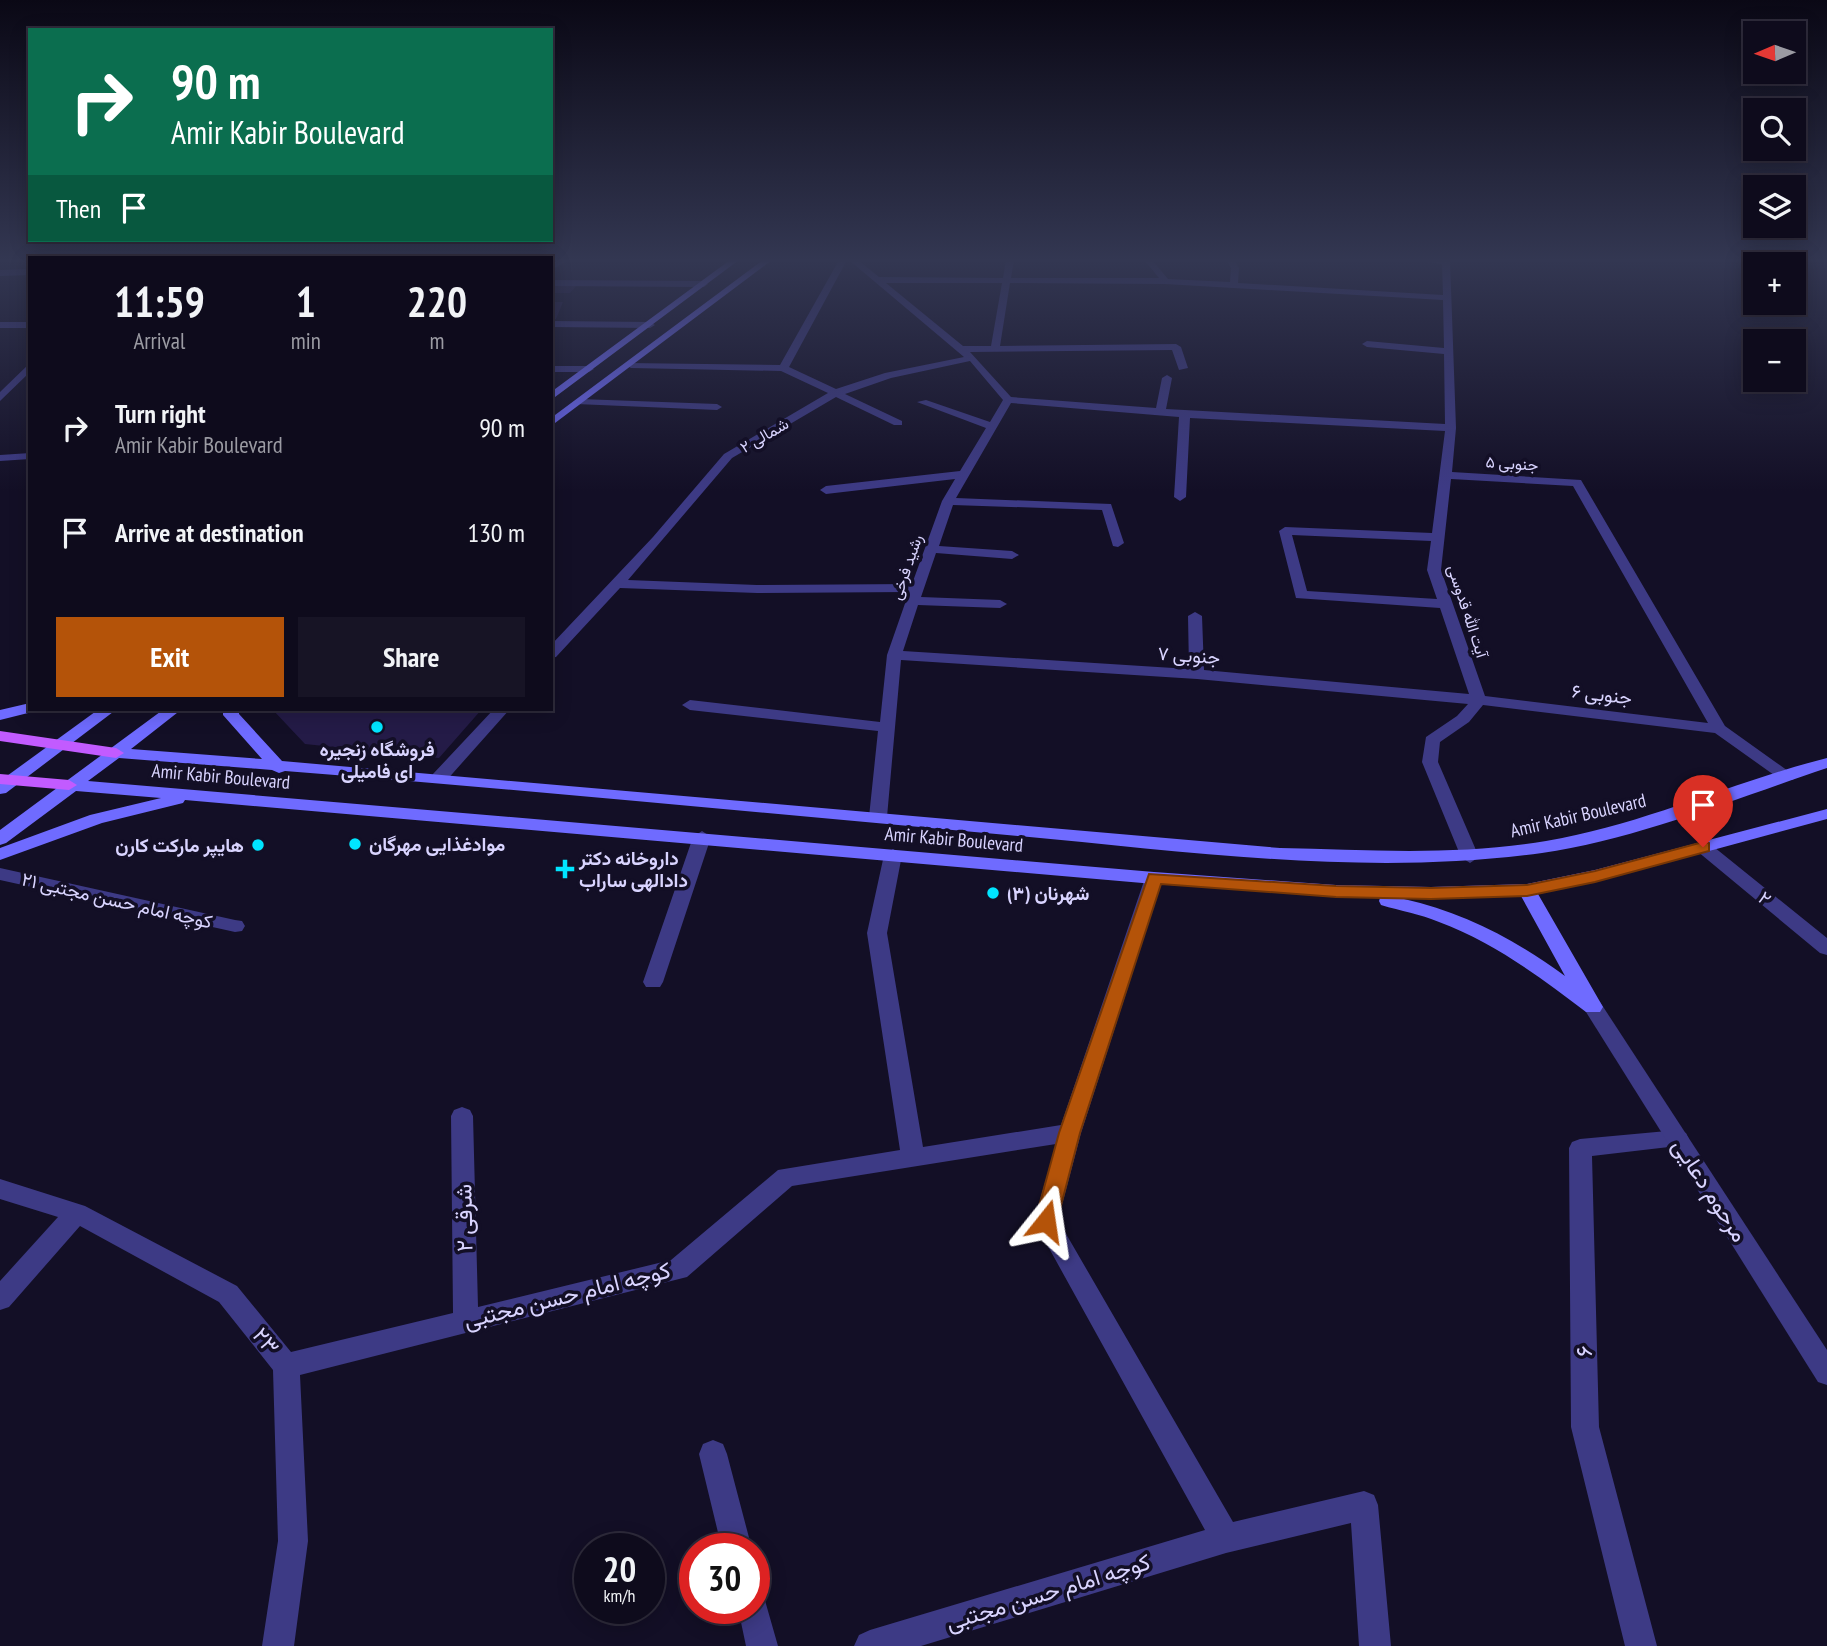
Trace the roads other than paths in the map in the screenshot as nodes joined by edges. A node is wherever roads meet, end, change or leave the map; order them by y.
1 (634, 337) edge
2 (668, 337) edge
3 (801, 337) edge
4 (945, 337) edge
5 (997, 337) edge
6 (1447, 337) edge
7 (1367, 344) dead end
8 (995, 349) junction
9 (1447, 351) junction
10 (966, 354) junction
11 (631, 365) junction
12 (28, 368) edge
13 (783, 368) junction
14 (1183, 368) dead end
15 (553, 369) edge
16 (589, 369) junction
17 (1167, 378) dead end
18 (836, 393) junction
19 (553, 396) edge
20 (0, 398) edge
21 (1008, 400) junction
22 (580, 402) junction
23 (922, 402) dead end
24 (717, 407) dead end
25 (1160, 413) junction
26 (1185, 414) junction
27 (553, 422) edge
28 (898, 423) dead end
29 (992, 426) junction
30 (1451, 428) junction
31 (28, 456) edge
32 (0, 458) edge
33 (965, 474) junction
34 (1445, 475) junction
35 (826, 490) dead end
36 (1180, 497) dead end
37 (948, 501) junction
38 (1438, 537) junction
39 (1118, 543) dead end
40 (930, 549) junction
41 (1012, 555) dead end
42 (616, 584) junction
43 (915, 594) junction
44 (1000, 604) dead end
45 (1446, 604) junction
46 (1195, 616) dead end
47 (553, 652) edge
48 (894, 655) junction
49 (1197, 674) junction
50 (1479, 700) junction
51 (690, 705) dead end
52 (28, 708) edge
53 (106, 711) edge
54 (171, 711) edge
55 (231, 711) edge
56 (500, 711) edge
57 (0, 715) edge
58 (885, 727) junction
59 (1719, 729) junction
60 (0, 736) edge
61 (58, 744) junction
62 (116, 753) junction
63 (1827, 763) edge
64 (279, 768) junction
65 (1787, 776) junction
66 (439, 778) junction
67 (4, 783) edge
68 (69, 785) junction
69 (194, 795) junction
70 (1827, 814) edge
71 (878, 817) junction
72 (702, 836) junction
73 (0, 839) edge
74 (1703, 847) junction
75 (0, 854) edge
76 (892, 855) junction
77 (1470, 857) junction
78 (0, 874) edge
79 (1154, 878) junction
80 (1527, 890) junction
81 (1336, 891) junction
82 (235, 926) dead end
83 (1827, 948) edge
84 (653, 982) dead end
85 (1593, 1007) junction
86 (462, 1116) dead end
87 (1070, 1133) junction
88 (1678, 1139) junction
89 (913, 1157) junction
90 (0, 1189) edge
91 (77, 1213) junction
92 (0, 1299) edge
93 (466, 1321) junction
94 (286, 1366) junction
95 (1827, 1373) edge
96 (713, 1454) dead end
97 (733, 1533) edge
98 (1226, 1538) junction
99 (757, 1624) edge
100 (878, 1645) edge
101 (278, 1646) edge
102 (762, 1646) edge
103 (1375, 1646) edge
104 (1641, 1646) edge

1 - 16 main road
2 - 11 main road
3 - 13 street
4 - 10 street
5 - 8 street
6 - 9 street, آیت الله قدوسی
7 - 9 street
8 - 10 street, ۲ شمالی
8 - 14 street, ۲ شمالی
9 - 30 street, آیت الله قدوسی
10 - 18 street, ۲ شمالی
10 - 21 street
11 - 13 street
11 - 22 main road
12 - 20 street
13 - 18 street
15 - 16 street
16 - 19 main road
17 - 25 street
18 - 28 street
18 - 42 street, ۲ شمالی
21 - 25 street
21 - 29 street, رشید فرخی
22 - 24 street
22 - 27 main road
23 - 29 street
25 - 26 street
26 - 30 street
26 - 36 street
29 - 33 street, رشید فرخی
30 - 34 street, آیت الله قدوسی
31 - 32 street
33 - 35 street
33 - 37 street, رشید فرخی
34 - 38 street, آیت الله قدوسی
34 - 59 street, ۵ جنوبی
37 - 39 street
37 - 40 street, رشید فرخی
38 - 45 street, آیت الله قدوسی
38 - 45 street
40 - 41 street
40 - 43 street, رشید فرخی
42 - 43 street
42 - 47 street, ۲ شمالی
43 - 44 street
43 - 48 street, رشید فرخی
45 - 50 street, آیت الله قدوسی
46 - 49 street
48 - 49 street, ۷ جنوبی
48 - 58 street, رشید فرخی
49 - 50 street, ۷ جنوبی
50 - 59 street, ۶ جنوبی
50 - 77 street
51 - 58 street
52 - 57 main road
53 - 61 main road
54 - 62 main road
55 - 64 main road
56 - 66 street
58 - 71 street, رشید فرخی
59 - 65 street
60 - 61 main road
61 - 62 main road
61 - 67 main road
62 - 64 main road, Amir Kabir Boulevard
62 - 68 main road
63 - 65 main road, Amir Kabir Boulevard
64 - 66 main road, Amir Kabir Boulevard
65 - 77 main road, Amir Kabir Boulevard
66 - 71 main road, Amir Kabir Boulevard
67 - 68 main road
68 - 69 main road, Amir Kabir Boulevard
68 - 73 main road
69 - 72 main road, Amir Kabir Boulevard
69 - 75 main road
70 - 74 main road, Amir Kabir Boulevard
71 - 77 main road, Amir Kabir Boulevard
72 - 76 main road, Amir Kabir Boulevard
72 - 84 street
74 - 80 main road, Amir Kabir Boulevard
74 - 83 street, ۲
76 - 79 main road, Amir Kabir Boulevard
76 - 89 street
78 - 82 street, کوچه امام حسن مجتبی ۲۱
79 - 81 main road, Amir Kabir Boulevard
79 - 87 street
80 - 81 main road, Amir Kabir Boulevard
80 - 85 main road
81 - 85 main road
85 - 88 street, مرحوم دعایی
86 - 93 street, ۲ شرقی
87 - 89 street, کوچه امام حسن مجتبی
87 - 98 street
88 - 95 street, مرحوم دعایی
88 - 104 street, ۶
89 - 93 street, کوچه امام حسن مجتبی
90 - 91 street, ۲۳
91 - 92 street
91 - 94 street, ۲۳
93 - 94 street, کوچه امام حسن مجتبی
94 - 101 street, ۲۳
96 - 97 street
98 - 100 street, کوچه امام حسن مجتبی
98 - 103 street, کوچه امام حسن مجتبی
99 - 102 street

